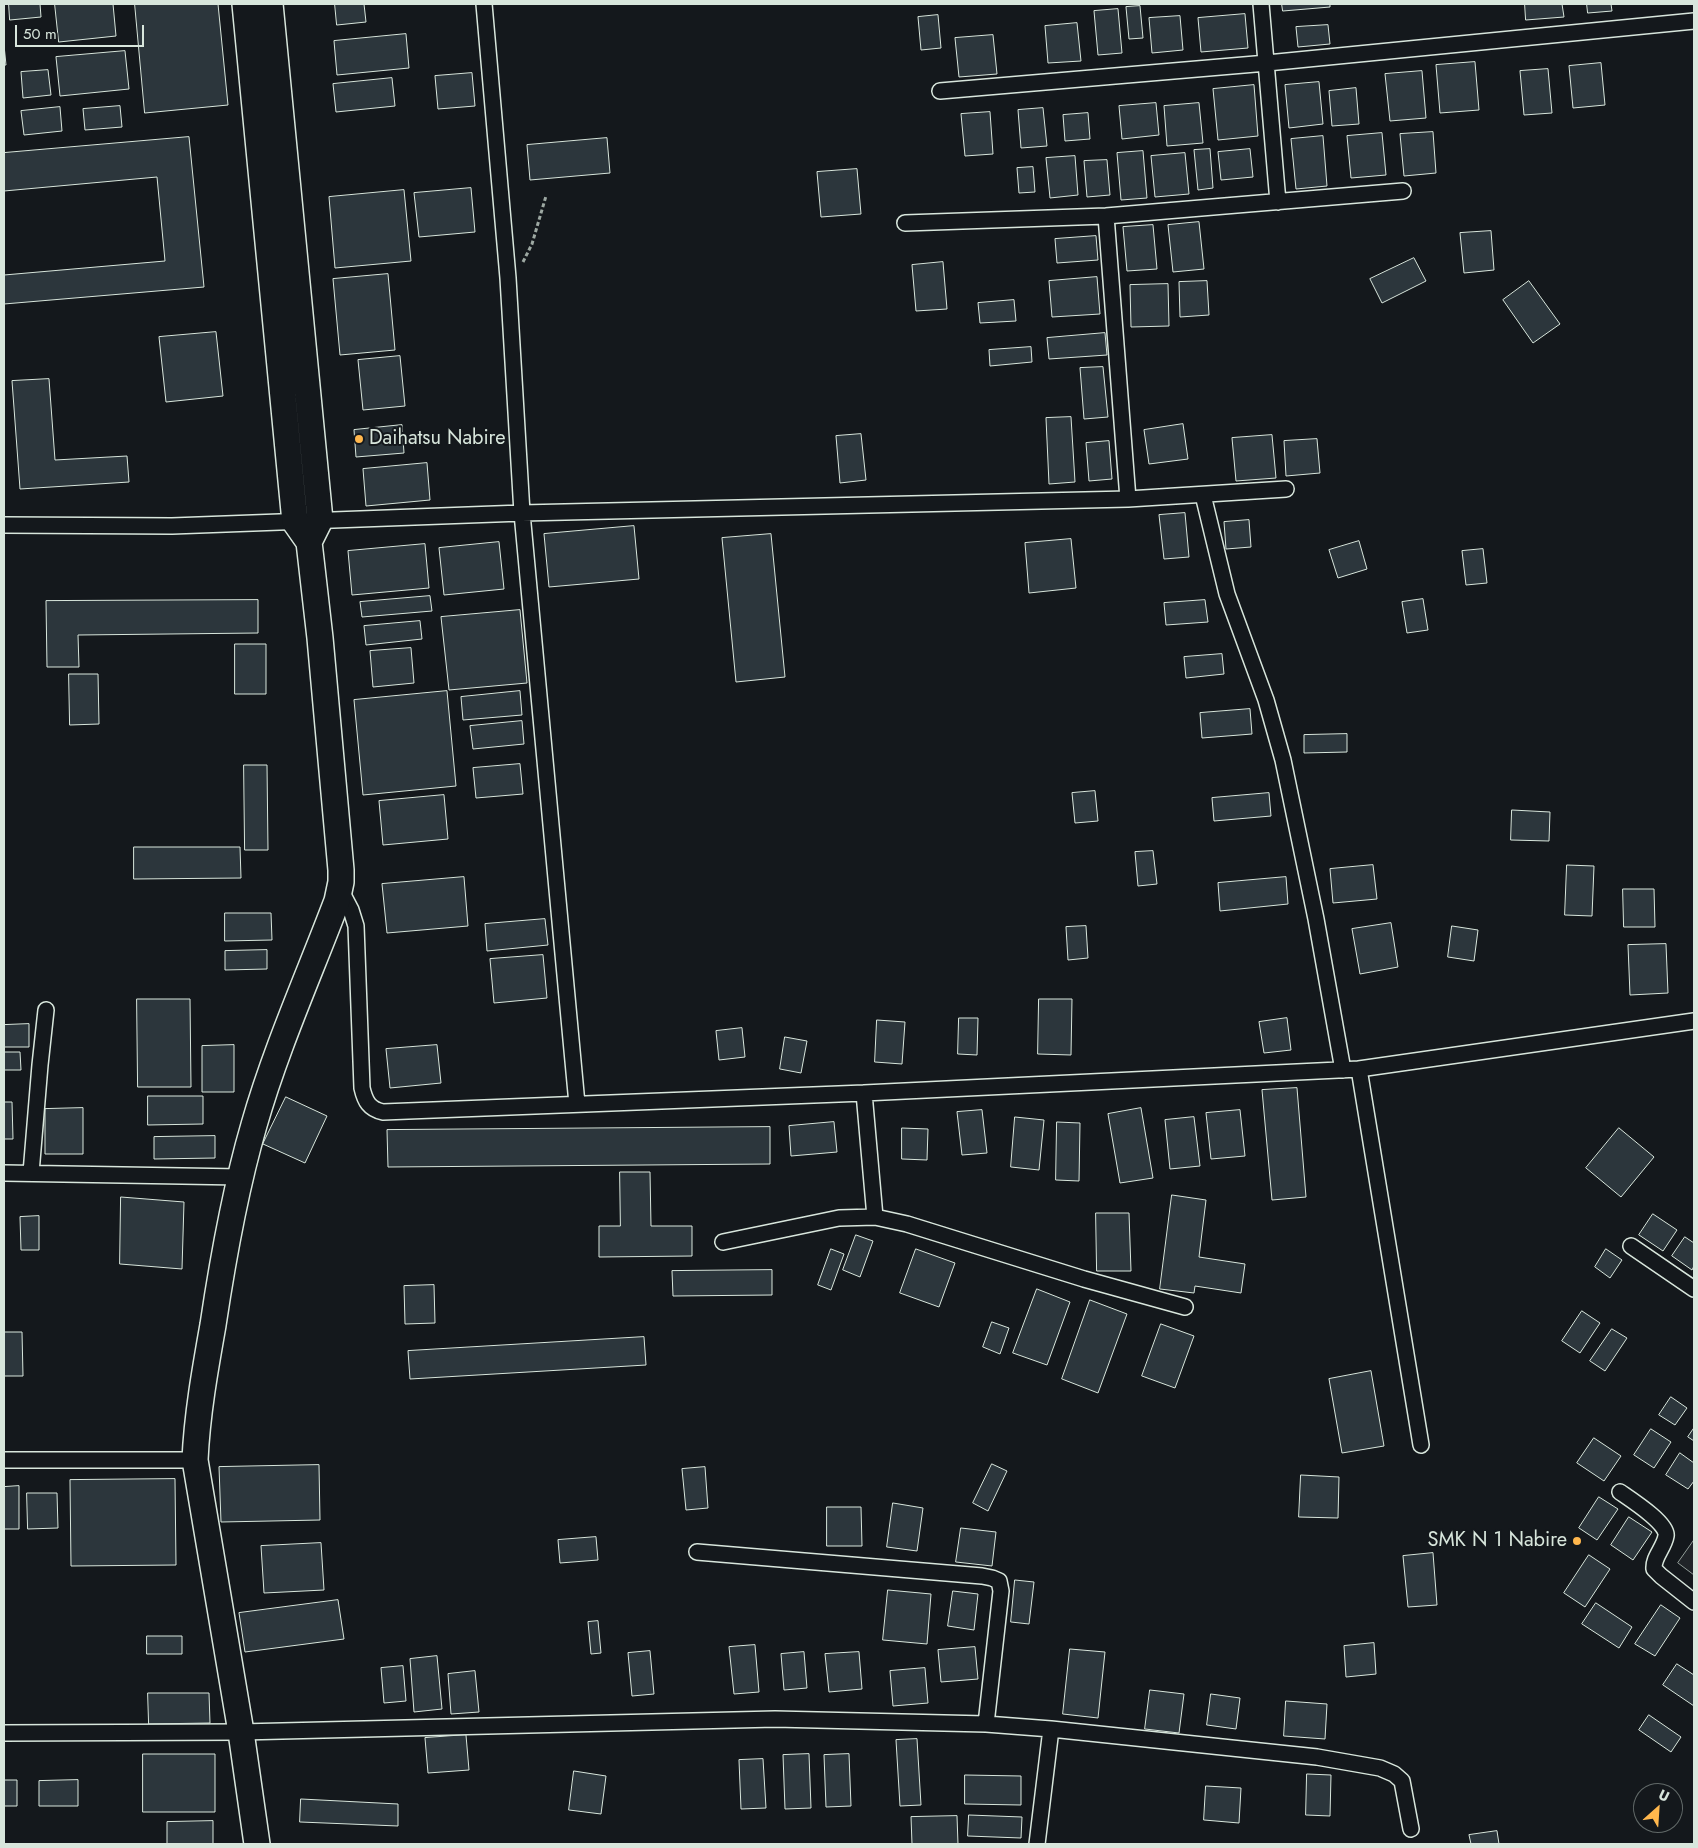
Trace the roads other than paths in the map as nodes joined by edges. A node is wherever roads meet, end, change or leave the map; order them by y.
1 (245, 4) edge
2 (270, 4) edge
3 (484, 4) edge
4 (1261, 4) edge
5 (1694, 21) edge
6 (1267, 63) junction
7 (940, 91) dead end
8 (1403, 191) dead end
9 (1278, 202) junction
10 (1106, 216) junction
11 (905, 224) dead end
12 (1286, 489) dead end
13 (1203, 496) junction
14 (1128, 499) junction
15 (522, 513) junction
16 (295, 522) junction
17 (4, 525) edge
18 (314, 531) junction
19 (340, 890) junction
20 (46, 1010) dead end
21 (1694, 1021) edge
22 (1359, 1069) junction
23 (1344, 1070) junction
24 (864, 1093) junction
25 (577, 1104) junction
26 (4, 1173) edge
27 (31, 1173) junction
28 (241, 1177) junction
29 (875, 1217) junction
30 (723, 1242) dead end
31 (1632, 1246) dead end
32 (1694, 1289) edge
33 (1185, 1307) dead end
34 (1421, 1445) dead end
35 (4, 1460) edge
36 (194, 1460) junction
37 (1620, 1492) dead end
38 (697, 1552) dead end
39 (1694, 1602) edge
40 (986, 1724) junction
41 (1051, 1729) junction
42 (241, 1732) junction
43 (4, 1733) edge
44 (1410, 1829) dead end
45 (257, 1844) edge
46 (1037, 1844) edge

1 - 16 main road
2 - 18 main road
3 - 15 street
4 - 6 street
5 - 6 street
6 - 7 street
6 - 9 street
8 - 9 street
9 - 10 street
10 - 11 street
10 - 14 street
12 - 13 street
13 - 14 street
13 - 23 street
14 - 15 street
15 - 18 street
15 - 25 street
16 - 17 street
16 - 18 main road
18 - 19 main road
19 - 25 street
19 - 28 main road
20 - 27 street
21 - 22 street
22 - 23 street
22 - 34 street
23 - 24 street
24 - 25 street
24 - 29 street
26 - 27 street
27 - 28 street
28 - 36 main road
29 - 30 street
29 - 33 street
31 - 32 street
35 - 36 street
36 - 42 main road
37 - 39 street
38 - 40 street
40 - 41 street
40 - 42 street
41 - 44 street
41 - 46 street
42 - 43 street
42 - 45 main road

